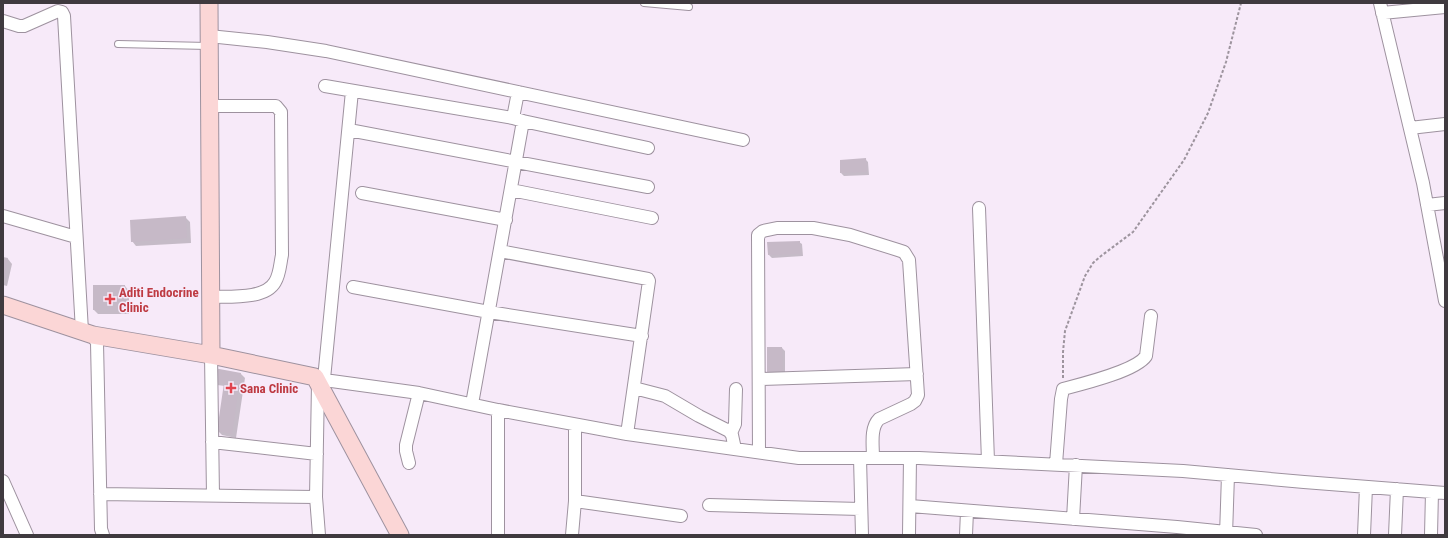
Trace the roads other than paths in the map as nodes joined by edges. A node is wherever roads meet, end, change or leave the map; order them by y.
1 (209, 3) edge
2 (644, 3) edge
3 (688, 7) dead end
4 (1445, 7) edge
5 (1381, 8) edge
6 (3, 21) edge
7 (209, 41) junction
8 (118, 44) dead end
9 (325, 86) dead end
10 (352, 91) junction
11 (518, 92) junction
12 (209, 106) junction
13 (518, 120) junction
14 (1445, 124) edge
15 (1410, 128) junction
16 (348, 130) junction
17 (743, 140) dead end
18 (648, 148) dead end
19 (516, 161) junction
20 (648, 187) dead end
21 (510, 190) junction
22 (362, 193) dead end
23 (1445, 203) edge
24 (1427, 205) junction
25 (979, 208) dead end
26 (3, 216) edge
27 (652, 218) dead end
28 (506, 220) junction
29 (76, 237) junction
30 (500, 251) junction
31 (353, 287) dead end
32 (210, 297) junction
33 (1445, 302) edge
34 (3, 305) edge
35 (489, 312) junction
36 (1151, 316) dead end
37 (88, 333) junction
38 (642, 336) junction
39 (210, 355) junction
40 (917, 374) junction
41 (759, 379) junction
42 (320, 380) junction
43 (634, 388) junction
44 (736, 389) dead end
45 (419, 393) junction
46 (472, 404) junction
47 (498, 410) junction
48 (575, 425) junction
49 (731, 433) junction
50 (627, 434) junction
51 (212, 442) junction
52 (735, 449) junction
53 (759, 452) junction
54 (317, 454) junction
55 (860, 458) junction
56 (873, 458) junction
57 (910, 458) junction
58 (988, 461) junction
59 (409, 463) dead end
60 (1056, 464) junction
61 (1076, 466) junction
62 (1228, 475) junction
63 (3, 481) edge
64 (1366, 487) junction
65 (1397, 489) junction
66 (1432, 492) junction
67 (1445, 493) edge
68 (100, 494) junction
69 (213, 496) junction
70 (316, 497) junction
71 (575, 501) junction
72 (709, 505) dead end
73 (910, 506) junction
74 (861, 509) junction
75 (967, 511) junction
76 (681, 516) dead end
77 (1073, 519) junction
78 (1177, 531) edge
79 (1226, 533) edge
80 (27, 535) edge
81 (103, 535) edge
82 (319, 535) edge
83 (400, 535) edge
84 (498, 535) edge
85 (572, 535) edge
86 (862, 535) edge
87 (909, 535) edge
88 (966, 535) edge
89 (1256, 535) edge
90 (1364, 535) edge
91 (1395, 535) edge
92 (1431, 535) edge

1 - 7 street
2 - 3 lane
4 - 5 street
5 - 15 street
6 - 29 street
7 - 8 lane
7 - 11 street
7 - 12 street
9 - 10 street
10 - 13 street
10 - 16 street
11 - 13 street
11 - 17 street
12 - 32 street
12 - 32 street
13 - 18 street
13 - 19 street
14 - 15 street
15 - 24 street
16 - 19 street
16 - 42 street
19 - 20 street
19 - 21 street
21 - 27 street
21 - 28 street
22 - 28 street
23 - 24 street
24 - 33 street
25 - 58 street
26 - 29 street
28 - 30 street
29 - 37 street
30 - 35 street
30 - 38 street
31 - 35 street
32 - 39 street
34 - 37 street
35 - 38 street
35 - 46 street
36 - 60 street
37 - 39 street
37 - 68 street
38 - 43 street
39 - 42 street
39 - 51 street
40 - 41 street
40 - 41 street
40 - 56 street
41 - 53 street
42 - 45 street
42 - 54 street
42 - 83 street
43 - 49 street
43 - 50 street
44 - 49 street
45 - 46 street
45 - 59 street
46 - 47 street
47 - 48 street
47 - 84 street
48 - 50 street
48 - 71 street
49 - 52 street
50 - 52 street
51 - 54 street
51 - 69 street
52 - 53 street
53 - 55 street
54 - 70 street
55 - 56 street
55 - 74 street
56 - 57 street
57 - 58 street
57 - 73 street
58 - 60 street
60 - 61 street
61 - 62 street
61 - 77 street
62 - 64 street
62 - 79 street
63 - 80 street
64 - 65 street
64 - 90 street
65 - 66 street
65 - 91 street
66 - 67 street
66 - 92 street
68 - 69 street
68 - 81 street
69 - 70 street
70 - 82 street
71 - 76 street
71 - 85 street
72 - 74 street
73 - 75 street
73 - 87 street
74 - 86 street
75 - 77 street
75 - 88 street
77 - 78 street
78 - 79 street
79 - 89 street

